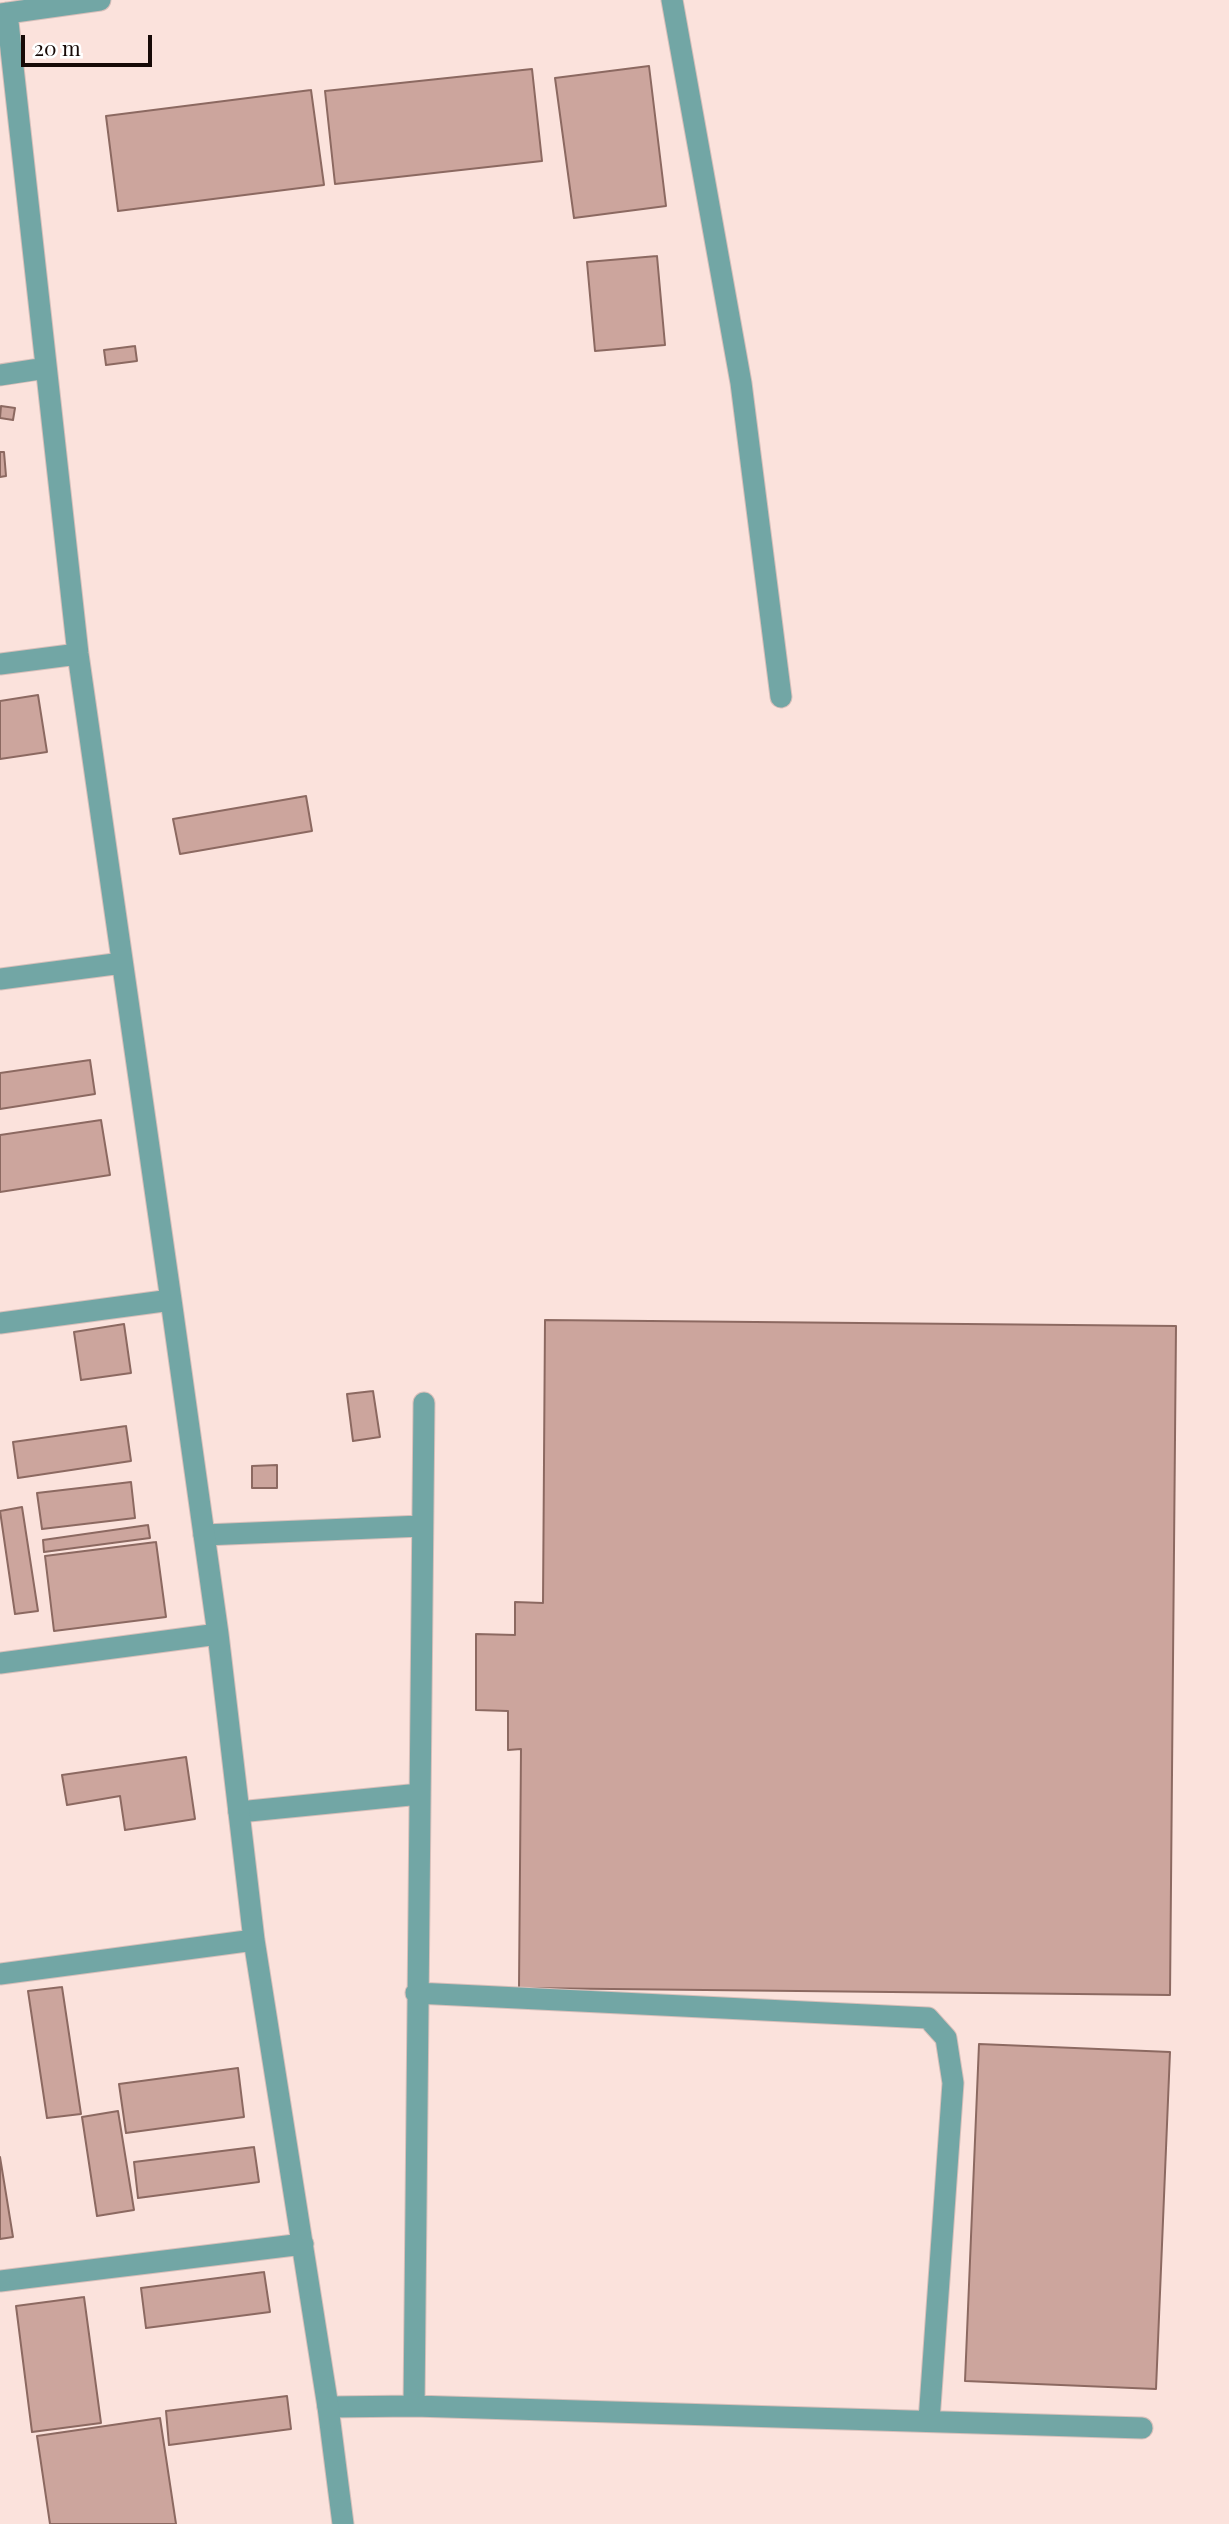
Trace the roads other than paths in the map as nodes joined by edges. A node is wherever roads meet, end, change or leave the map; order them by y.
1 (100, 0) edge
2 (672, 0) edge
3 (4, 14) edge
4 (46, 368) junction
5 (0, 375) edge
6 (78, 654) junction
7 (0, 664) edge
8 (781, 697) dead end
9 (122, 963) junction
10 (0, 979) edge
11 (171, 1300) junction
12 (0, 1323) edge
13 (424, 1403) dead end
14 (421, 1526) junction
15 (204, 1535) junction
16 (218, 1634) junction
17 (0, 1662) edge
18 (420, 1794) junction
19 (239, 1812) junction
20 (254, 1940) junction
21 (0, 1974) edge
22 (416, 1993) junction
23 (303, 2244) junction
24 (0, 2281) edge
25 (414, 2406) junction
26 (328, 2407) junction
27 (929, 2421) junction
28 (1142, 2428) dead end
29 (343, 2524) edge

1 - 3 street
2 - 8 street
3 - 4 street
4 - 5 street
4 - 6 street
6 - 7 street
6 - 9 street
9 - 10 street
9 - 11 street
11 - 12 street
11 - 15 street
13 - 14 street
14 - 15 street
14 - 18 street
15 - 16 street
16 - 17 street
16 - 19 street
18 - 19 street
18 - 22 street
19 - 20 street
20 - 21 street
20 - 23 street
22 - 25 street
22 - 27 street
23 - 24 street
23 - 26 street
25 - 26 street
25 - 27 street
26 - 29 street
27 - 28 street

